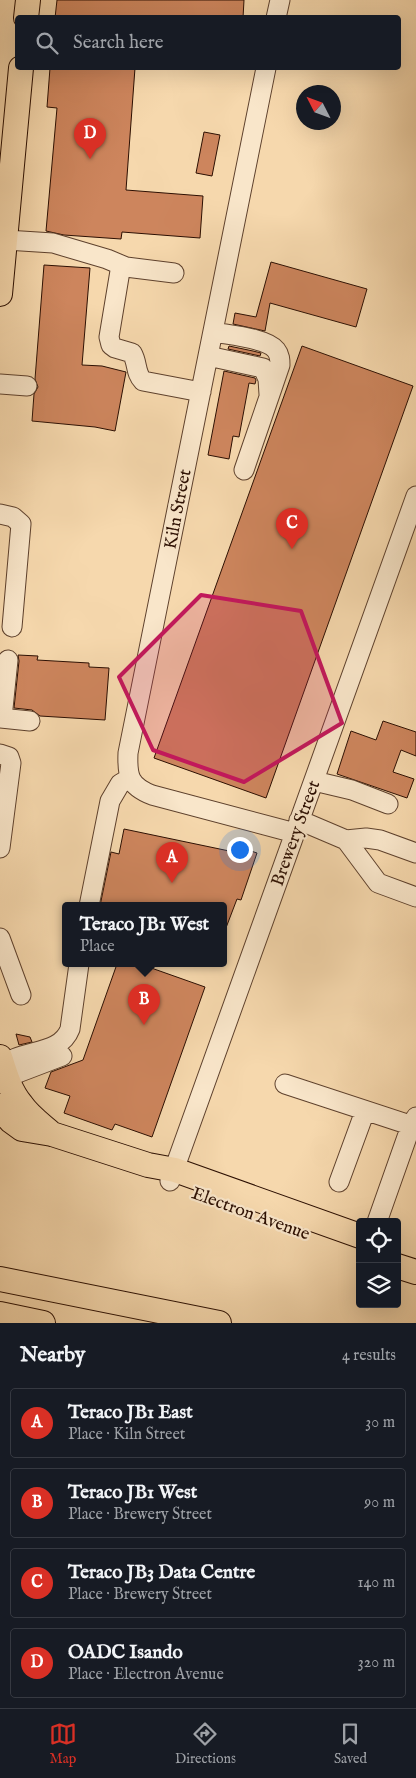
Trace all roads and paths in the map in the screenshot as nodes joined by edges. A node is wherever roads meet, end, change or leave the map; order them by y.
1 (28, 0) edge
2 (280, 0) edge
3 (26, 15) edge
4 (277, 15) edge
5 (21, 70) edge
6 (266, 70) edge
7 (6, 240) junction
8 (121, 265) junction
9 (174, 273) dead end
10 (0, 294) edge
11 (213, 332) junction
12 (208, 356) junction
13 (0, 384) edge
14 (27, 386) dead end
15 (201, 392) junction
16 (269, 395) junction
17 (244, 470) dead end
18 (416, 496) edge
19 (0, 514) edge
20 (12, 627) dead end
21 (8, 660) dead end
22 (1, 718) edge
23 (30, 721) dead end
24 (0, 754) edge
25 (130, 778) junction
26 (314, 781) junction
27 (388, 804) dead end
28 (297, 827) junction
29 (346, 840) junction
30 (0, 848) edge
31 (416, 853) edge
32 (416, 897) edge
33 (89, 902) edge
34 (0, 938) edge
35 (78, 967) edge
36 (21, 995) dead end
37 (2, 1067) edge
38 (285, 1084) dead end
39 (0, 1106) edge
40 (365, 1111) junction
41 (414, 1121) edge
42 (52, 1134) junction
43 (172, 1176) junction
44 (339, 1182) dead end
45 (378, 1218) edge
46 (356, 1235) edge
47 (401, 1250) edge
48 (356, 1252) edge
49 (416, 1256) edge
50 (401, 1267) edge
51 (416, 1272) edge
52 (0, 1278) edge
53 (0, 1314) edge
54 (43, 1323) edge
55 (219, 1323) edge

1 - 3 main road
2 - 4 street
5 - 7 main road
6 - 11 street, Kiln Street
7 - 8 street
7 - 10 main road
8 - 9 street
8 - 15 street
11 - 12 street, Kiln Street
11 - 16 street
12 - 15 street, Kiln Street
12 - 16 street
13 - 14 street
15 - 25 street, Kiln Street
16 - 17 street
18 - 26 street, Brewery Street
19 - 20 street
21 - 22 street
22 - 23 street
24 - 30 street
25 - 28 street
25 - 33 street
26 - 27 street
26 - 28 street, Brewery Street
28 - 29 street
28 - 43 street, Brewery Street
29 - 31 street
29 - 32 street
34 - 36 street
35 - 37 street
37 - 42 main road
38 - 40 street
39 - 42 main road, Electron Avenue
40 - 41 street
40 - 44 street
41 - 45 street
42 - 43 main road, Electron Avenue
43 - 46 main road, Electron Avenue
43 - 48 main road, Electron Avenue
47 - 49 main road
50 - 51 main road
52 - 55 main road
53 - 54 main road

